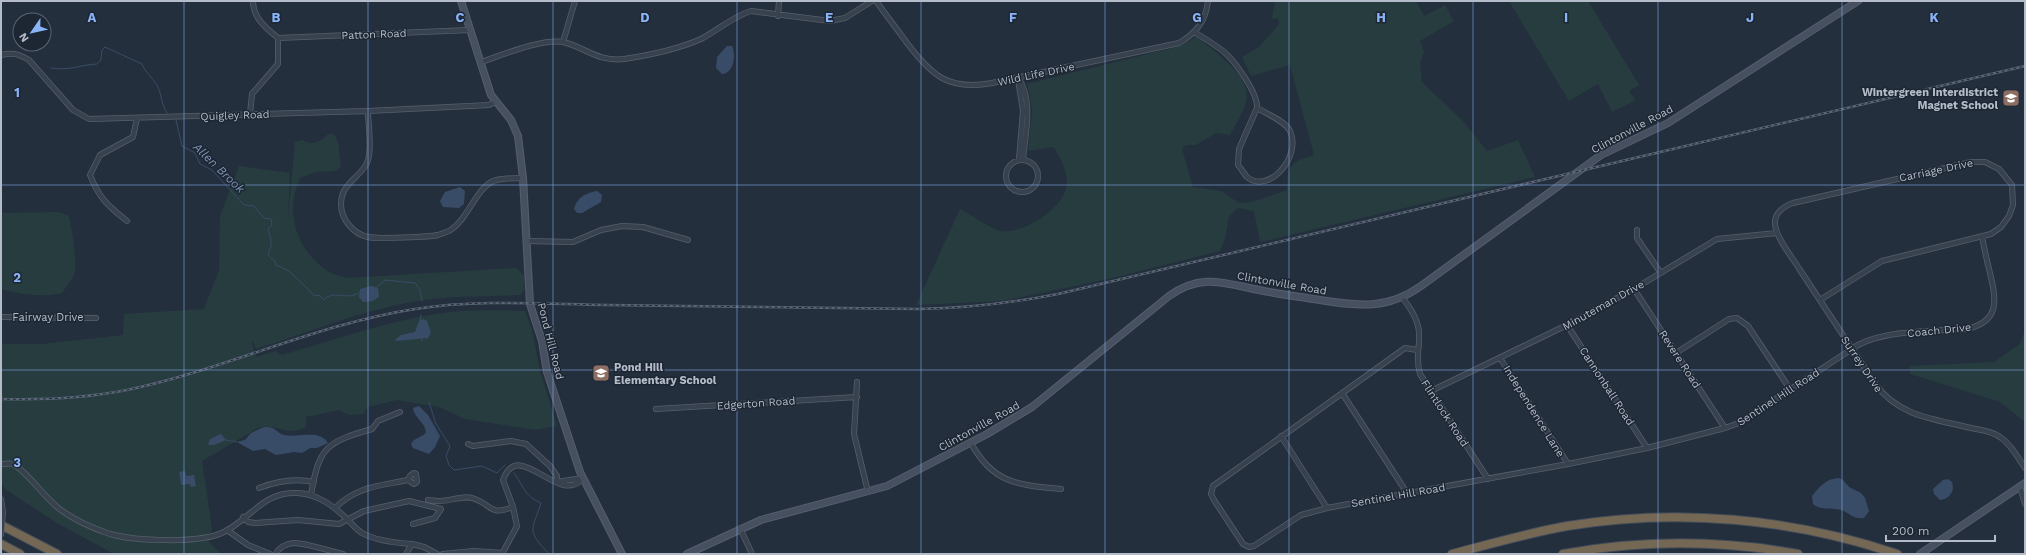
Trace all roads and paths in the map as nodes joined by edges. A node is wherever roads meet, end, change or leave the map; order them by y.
1 (253, 1) edge
2 (461, 1) edge
3 (575, 1) edge
4 (779, 1) edge
5 (872, 1) edge
6 (876, 1) edge
7 (1208, 1) edge
8 (1858, 1) edge
9 (778, 16) junction
10 (470, 30) junction
11 (1194, 32) junction
12 (278, 38) junction
13 (563, 42) junction
14 (1, 55) edge
15 (481, 62) junction
16 (1018, 77) junction
17 (495, 102) junction
18 (1257, 108) junction
19 (1028, 110) junction
20 (368, 111) junction
21 (1023, 111) junction
22 (250, 114) junction
23 (137, 118) junction
24 (1022, 135) junction
25 (1021, 160) junction
26 (523, 178) junction
27 (127, 221) dead end
28 (1637, 230) dead end
29 (1777, 233) junction
30 (1982, 236) junction
31 (688, 240) dead end
32 (527, 241) junction
33 (1660, 272) junction
34 (1634, 289) junction
35 (1402, 297) junction
36 (1820, 300) junction
37 (1, 317) edge
38 (96, 318) dead end
39 (1568, 325) junction
40 (1852, 349) junction
41 (1417, 350) junction
42 (1676, 353) junction
43 (1500, 358) junction
44 (857, 382) dead end
45 (1790, 389) junction
46 (1431, 391) junction
47 (1342, 393) junction
48 (857, 397) junction
49 (656, 409) dead end
50 (400, 412) dead end
51 (1725, 428) junction
52 (1281, 436) junction
53 (971, 443) junction
54 (468, 444) dead end
55 (1647, 448) junction
56 (1, 464) edge
57 (1568, 464) junction
58 (2025, 468) edge
59 (583, 478) junction
60 (408, 480) dead end
61 (1488, 480) junction
62 (314, 482) junction
63 (557, 482) junction
64 (2023, 485) edge
65 (259, 488) dead end
66 (1061, 489) dead end
67 (868, 492) junction
68 (1407, 493) junction
69 (312, 495) junction
70 (1, 499) edge
71 (428, 500) dead end
72 (2025, 504) edge
73 (513, 507) junction
74 (335, 508) junction
75 (1327, 508) junction
76 (243, 518) junction
77 (349, 520) junction
78 (1, 524) edge
79 (413, 524) dead end
80 (740, 528) junction
81 (227, 530) junction
82 (1, 536) edge
83 (1, 544) edge
84 (412, 544) junction
85 (502, 553) edge
86 (20, 554) edge
87 (57, 554) edge
88 (270, 554) edge
89 (276, 554) edge
90 (343, 554) edge
91 (406, 554) edge
92 (437, 554) edge
93 (443, 554) edge
94 (622, 554) edge
95 (687, 554) edge
96 (752, 554) edge
97 (1452, 554) edge
98 (1563, 554) edge
99 (1798, 554) edge
100 (1898, 554) edge
101 (1920, 554) edge

1 - 12 street
2 - 10 street, Pond Hill Road
3 - 13 street
4 - 9 street
5 - 9 street
6 - 16 street, Wild Life Drive
7 - 11 street, Wild Life Drive
8 - 35 street, Clintonville Road
9 - 13 street
10 - 12 street, Patton Road
10 - 15 street, Pond Hill Road
11 - 16 street, Wild Life Drive
11 - 18 street
12 - 22 street
13 - 15 street
14 - 23 street, Quigley Road
15 - 17 street, Pond Hill Road
16 - 19 street
16 - 21 street
17 - 20 street, Quigley Road
17 - 26 street, Pond Hill Road
18 - 18 street
19 - 21 street
19 - 24 street
20 - 22 street, Quigley Road
20 - 26 street
21 - 24 street
22 - 23 street, Quigley Road
23 - 27 street
24 - 25 street
25 - 25 street
26 - 32 street, Pond Hill Road
28 - 33 street
29 - 30 street, Carriage Drive
29 - 33 street, Minuteman Drive
29 - 36 street, Surrey Drive
30 - 36 street, Carriage Drive
30 - 40 street, Coach Drive
31 - 32 street
32 - 59 street, Pond Hill Road
33 - 34 street, Minuteman Drive
34 - 39 street, Minuteman Drive
34 - 42 street, Revere Road
35 - 41 street, Flintlock Road
35 - 53 street, Clintonville Road
36 - 40 street, Surrey Drive
37 - 38 street, Fairway Drive
39 - 43 street, Minuteman Drive
39 - 55 street, Cannonball Road
40 - 45 street, Sentinel Hill Road
40 - 58 street, Surrey Drive
41 - 46 street, Flintlock Road
41 - 47 street, Sentinel Hill Road
42 - 45 street
42 - 51 street, Revere Road
43 - 46 street, Minuteman Drive
43 - 57 street, Independence Lane
44 - 48 street
45 - 51 street, Sentinel Hill Road
46 - 61 street, Flintlock Road
47 - 52 street, Sentinel Hill Road
47 - 68 street
48 - 49 street, Edgerton Road
48 - 67 street
50 - 62 street
51 - 55 street, Sentinel Hill Road
52 - 75 street
52 - 75 street, Sentinel Hill Road
53 - 66 street
53 - 67 street, Clintonville Road
54 - 63 street
55 - 57 street, Sentinel Hill Road
56 - 81 street
57 - 61 street, Sentinel Hill Road
59 - 63 street
59 - 94 street, Pond Hill Road
60 - 74 street
61 - 68 street, Sentinel Hill Road
62 - 65 street
62 - 69 street
63 - 73 street
64 - 72 street
64 - 101 street
67 - 80 street, Clintonville Road
68 - 75 street, Sentinel Hill Road
69 - 74 street
69 - 76 street
70 - 82 street, bridge
71 - 73 street
73 - 85 street
74 - 77 street
76 - 77 street
76 - 81 street
77 - 79 street
77 - 84 street
78 - 87 highway
80 - 95 street, Clintonville Road
80 - 96 street
81 - 88 street
83 - 86 highway
84 - 91 street
84 - 92 street
85 - 93 street
89 - 90 street
97 - 100 highway
98 - 99 highway

